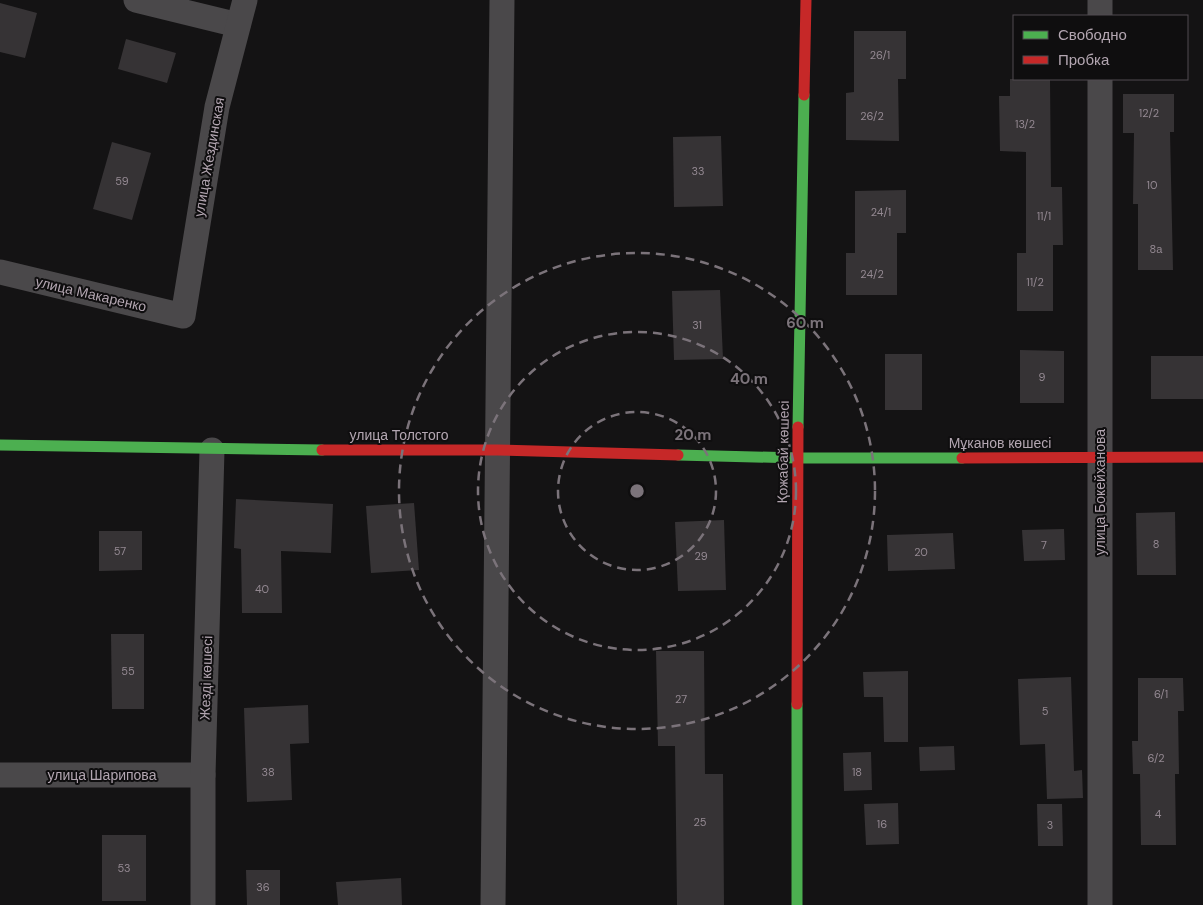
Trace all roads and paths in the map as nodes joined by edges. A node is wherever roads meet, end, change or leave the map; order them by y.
1 (136, 0) edge
2 (245, 0) edge
3 (502, 0) edge
4 (806, 0) edge
5 (1100, 0) edge
6 (1100, 15) edge
7 (238, 25) junction
8 (1100, 80) edge
9 (0, 272) edge
10 (183, 316) joint
11 (0, 445) edge
12 (212, 450) junction
13 (497, 450) junction
14 (797, 458) junction
15 (1100, 458) junction
16 (1203, 458) edge
17 (0, 775) edge
18 (203, 775) junction
19 (203, 905) edge
20 (493, 905) edge
21 (796, 905) edge
22 (1100, 905) edge

1 - 7 street
2 - 7 street, улица Жездинская
3 - 13 street
4 - 14 street, Қожабай көшесі
5 - 6 street
7 - 10 street, улица Жездинская
8 - 15 street, улица Бокейханова
9 - 10 street, улица Макаренко
11 - 12 street, улица Толстого
12 - 13 street, улица Толстого
12 - 18 street, Жезді көшесі
13 - 14 street, улица Толстого
13 - 20 street
14 - 15 street, Мұканов көшесі
14 - 21 street, Қожабай көшесі
15 - 16 street, Мұканов көшесі
15 - 22 street, улица Бокейханова
17 - 18 street, улица Шарипова
18 - 19 street, Жезді көшесі

